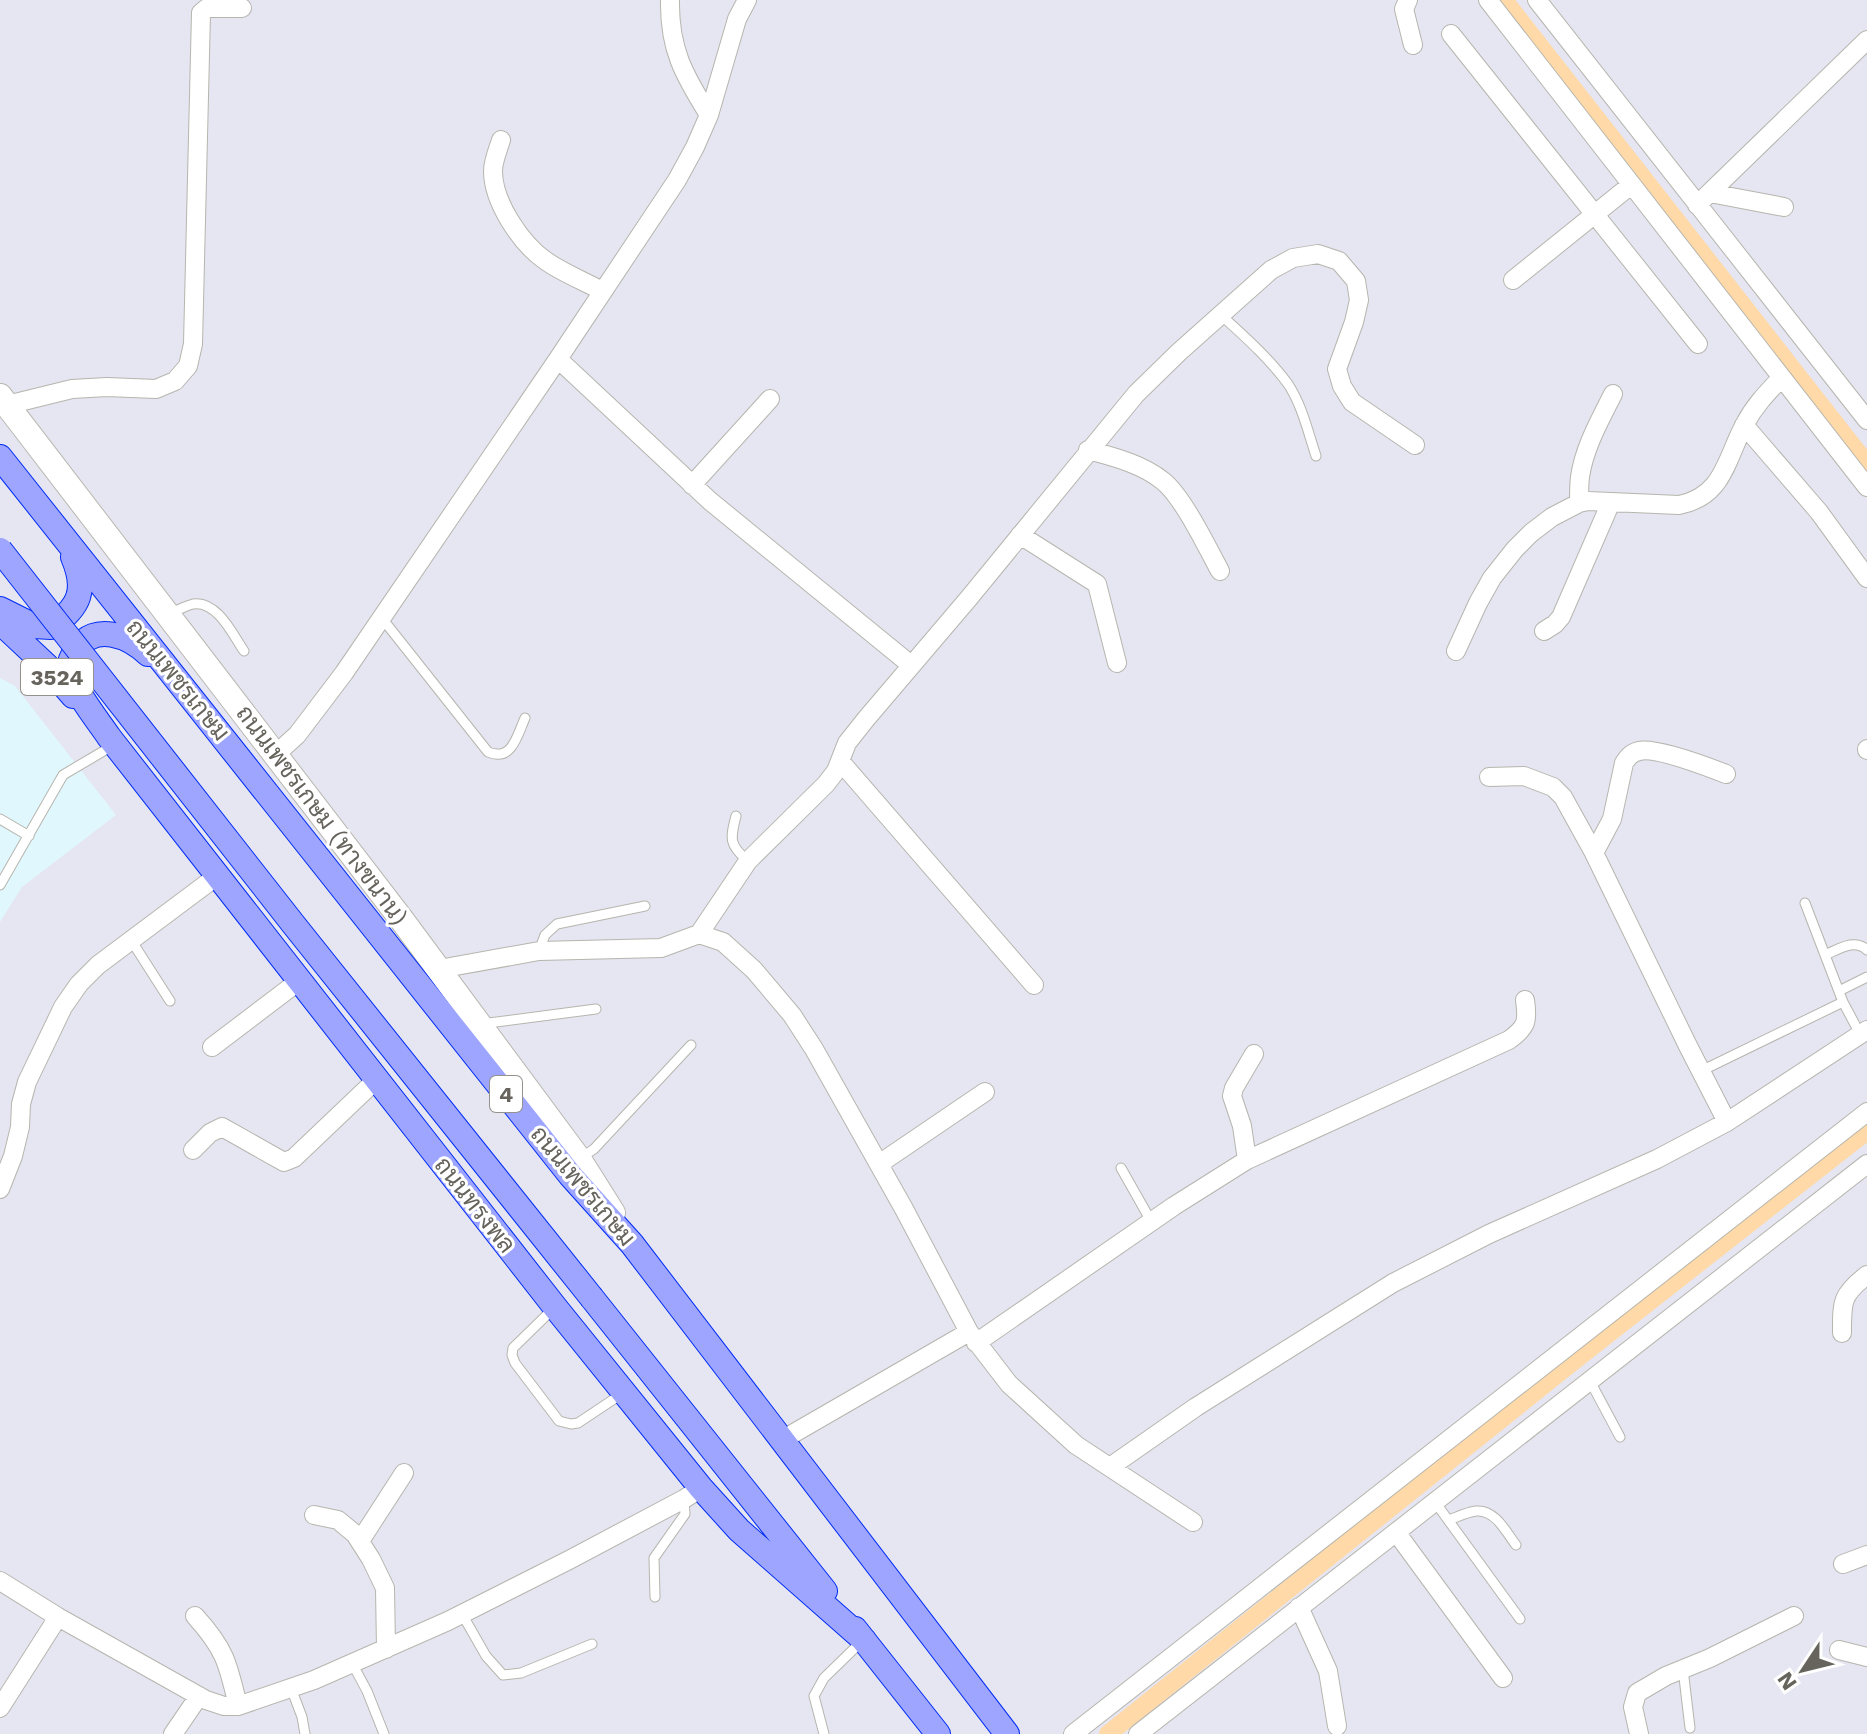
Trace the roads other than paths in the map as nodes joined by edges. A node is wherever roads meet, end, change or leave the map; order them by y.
1 (670, 0) edge
2 (747, 0) edge
3 (1408, 0) edge
4 (1488, 0) edge
5 (1537, 0) edge
6 (242, 8) dead end
7 (1451, 34) dead end
8 (1867, 40) edge
9 (1413, 45) dead end
10 (709, 115) junction
11 (501, 140) dead end
12 (1631, 185) junction
13 (1703, 199) junction
14 (1784, 207) dead end
15 (1595, 214) junction
16 (1513, 280) dead end
17 (602, 291) junction
18 (1221, 315) junction
19 (1698, 344) dead end
20 (558, 359) junction
21 (1781, 378) junction
22 (1613, 394) dead end
23 (770, 399) dead end
24 (4, 401) edge
25 (1867, 420) edge
26 (1744, 425) junction
27 (1415, 445) dead end
28 (1088, 450) junction
29 (1316, 456) dead end
30 (0, 457) edge
31 (692, 485) junction
32 (1867, 487) edge
33 (1611, 502) junction
34 (1579, 503) junction
35 (55, 528) junction
36 (1020, 535) junction
37 (0, 550) edge
38 (1220, 571) dead end
39 (1867, 578) edge
40 (0, 609) edge
41 (168, 614) junction
42 (381, 617) junction
43 (0, 622) edge
44 (1544, 631) dead end
45 (244, 651) dead end
46 (1456, 651) dead end
47 (1117, 663) dead end
48 (911, 665) junction
49 (190, 694) junction
50 (525, 718) dead end
51 (112, 741) junction
52 (276, 754) junction
53 (840, 761) junction
54 (1726, 774) dead end
55 (1489, 777) dead end
56 (736, 816) dead end
57 (0, 819) edge
58 (29, 836) junction
59 (1594, 853) junction
60 (748, 861) junction
61 (217, 876) junction
62 (0, 885) edge
63 (1805, 903) dead end
64 (645, 906) dead end
65 (699, 934) junction
66 (131, 940) junction
67 (1867, 950) edge
68 (539, 951) junction
69 (1825, 955) junction
70 (439, 969) junction
71 (1867, 977) edge
72 (299, 981) junction
73 (1034, 985) dead end
74 (1839, 991) junction
75 (1525, 1000) dead end
76 (170, 1001) dead end
77 (1843, 1002) junction
78 (596, 1009) dead end
79 (479, 1024) junction
80 (1863, 1032) edge
81 (691, 1045) dead end
82 (212, 1047) dead end
83 (1254, 1054) dead end
84 (1701, 1071) junction
85 (377, 1079) junction
86 (985, 1092) dead end
87 (1867, 1112) edge
88 (1727, 1122) junction
89 (193, 1150) dead end
90 (579, 1159) junction
91 (1247, 1160) junction
92 (879, 1164) junction
93 (1867, 1164) edge
94 (1121, 1168) dead end
95 (0, 1189) edge
96 (1151, 1221) junction
97 (632, 1244) junction
98 (1867, 1275) edge
99 (555, 1307) junction
100 (1842, 1333) dead end
101 (972, 1337) junction
102 (1590, 1381) junction
103 (623, 1393) junction
104 (1620, 1437) dead end
105 (782, 1440) junction
106 (1110, 1467) junction
107 (404, 1473) dead end
108 (692, 1494) junction
109 (1435, 1502) junction
110 (314, 1515) dead end
111 (1449, 1520) junction
112 (1193, 1522) dead end
113 (1396, 1532) junction
114 (360, 1541) junction
115 (1516, 1545) dead end
116 (1867, 1555) edge
117 (1843, 1564) dead end
118 (2, 1586) edge
119 (655, 1597) dead end
120 (1299, 1607) junction
121 (462, 1614) junction
122 (195, 1616) dead end
123 (1794, 1616) dead end
124 (58, 1617) junction
125 (1520, 1619) dead end
126 (864, 1640) junction
127 (592, 1644) dead end
128 (386, 1649) junction
129 (1839, 1650) dead end
130 (1867, 1657) edge
131 (352, 1663) junction
132 (1683, 1669) junction
133 (1503, 1678) dead end
134 (291, 1688) junction
135 (199, 1696) junction
136 (238, 1706) junction
137 (0, 1708) edge
138 (1337, 1726) dead end
139 (1690, 1728) dead end
140 (173, 1734) edge
141 (305, 1734) edge
142 (384, 1734) edge
143 (824, 1734) edge
144 (938, 1734) edge
145 (1007, 1734) edge
146 (1073, 1734) edge
147 (1138, 1734) edge
148 (1639, 1734) edge

1 - 10 street
2 - 10 street
3 - 9 street
4 - 12 street
5 - 13 street
6 - 24 street
7 - 15 street
8 - 13 street
10 - 17 street
11 - 17 street
12 - 15 street
12 - 21 street
13 - 14 street
13 - 25 street
15 - 16 street
15 - 19 street
17 - 20 street
18 - 27 street
18 - 28 street
18 - 29 lane
20 - 31 street
20 - 42 street
21 - 26 street
21 - 32 street
22 - 34 street
23 - 31 street
24 - 41 main road, ถนนเพชรเกษม (ทางขนาน) / 4
26 - 33 street
26 - 39 street
28 - 36 street
28 - 38 street
30 - 35 highway, ถนนเพชรเกษม / 4
31 - 48 street
33 - 34 street
33 - 44 street
34 - 46 street
35 - 40 highway
35 - 49 highway, ถนนเพชรเกษม / 4
36 - 47 street
36 - 48 street
37 - 126 highway, 4, bridge
41 - 45 lane
41 - 52 main road, ถนนเพชรเกษม (ทางขนาน) / 4
42 - 50 lane
42 - 52 street
43 - 51 highway, ถนนทรงพล / 3524
48 - 53 street
49 - 51 highway
49 - 97 highway, ถนนเพชรเกษม / 4
51 - 58 lane
51 - 61 highway, ถนนทรงพล
52 - 70 main road, ถนนเพชรเกษม (ทางขนาน) / 4
53 - 60 street
53 - 73 street
54 - 59 street
55 - 59 street
56 - 60 lane
57 - 58 lane
58 - 62 lane
59 - 84 street
60 - 65 street
61 - 66 street
61 - 72 highway, ถนนทรงพล
63 - 69 lane
64 - 68 lane
65 - 68 street
65 - 92 street
66 - 76 lane
66 - 95 street
67 - 69 lane
68 - 70 street
69 - 74 lane
70 - 79 main road, ถนนเพชรเกษม (ทางขนาน) / 4
71 - 74 lane
72 - 82 street
72 - 85 highway, ถนนทรงพล
74 - 77 lane
75 - 91 street
77 - 80 lane
77 - 84 lane
78 - 79 lane
79 - 90 main road, ถนนเพชรเกษม (ทางขนาน) / 4
80 - 88 street
81 - 90 lane
83 - 91 street
84 - 88 street
85 - 89 street
85 - 99 highway, ถนนทรงพล
86 - 92 street
87 - 146 street
88 - 106 street
90 - 97 main road, ถนนเพชรเกษม (ทางขนาน) / 4
91 - 96 street
92 - 101 street
93 - 102 street
94 - 96 lane
96 - 101 street
97 - 105 highway, ถนนเพชรเกษม / 4
98 - 100 street
99 - 103 highway, ถนนทรงพล
99 - 103 lane
101 - 105 street
101 - 106 street
102 - 104 lane
102 - 109 street
103 - 108 highway, ถนนทรงพล
105 - 145 highway, ถนนเพชรเกษม / 4
106 - 112 street
107 - 114 street
108 - 119 lane
108 - 121 street
108 - 126 highway, ถนนทรงพล
109 - 111 lane
109 - 113 street
110 - 114 street
111 - 115 lane
111 - 125 lane
113 - 120 street
113 - 133 street
114 - 128 street
116 - 117 street
118 - 124 street
120 - 138 street
120 - 147 street
121 - 127 lane
121 - 128 street
122 - 136 street
123 - 132 street
124 - 135 street
124 - 137 street
126 - 143 lane
126 - 144 highway, 4
128 - 131 street
129 - 130 street
131 - 134 street
131 - 142 lane
132 - 139 lane
132 - 148 street
134 - 136 street
134 - 141 lane
135 - 136 street
135 - 140 street

